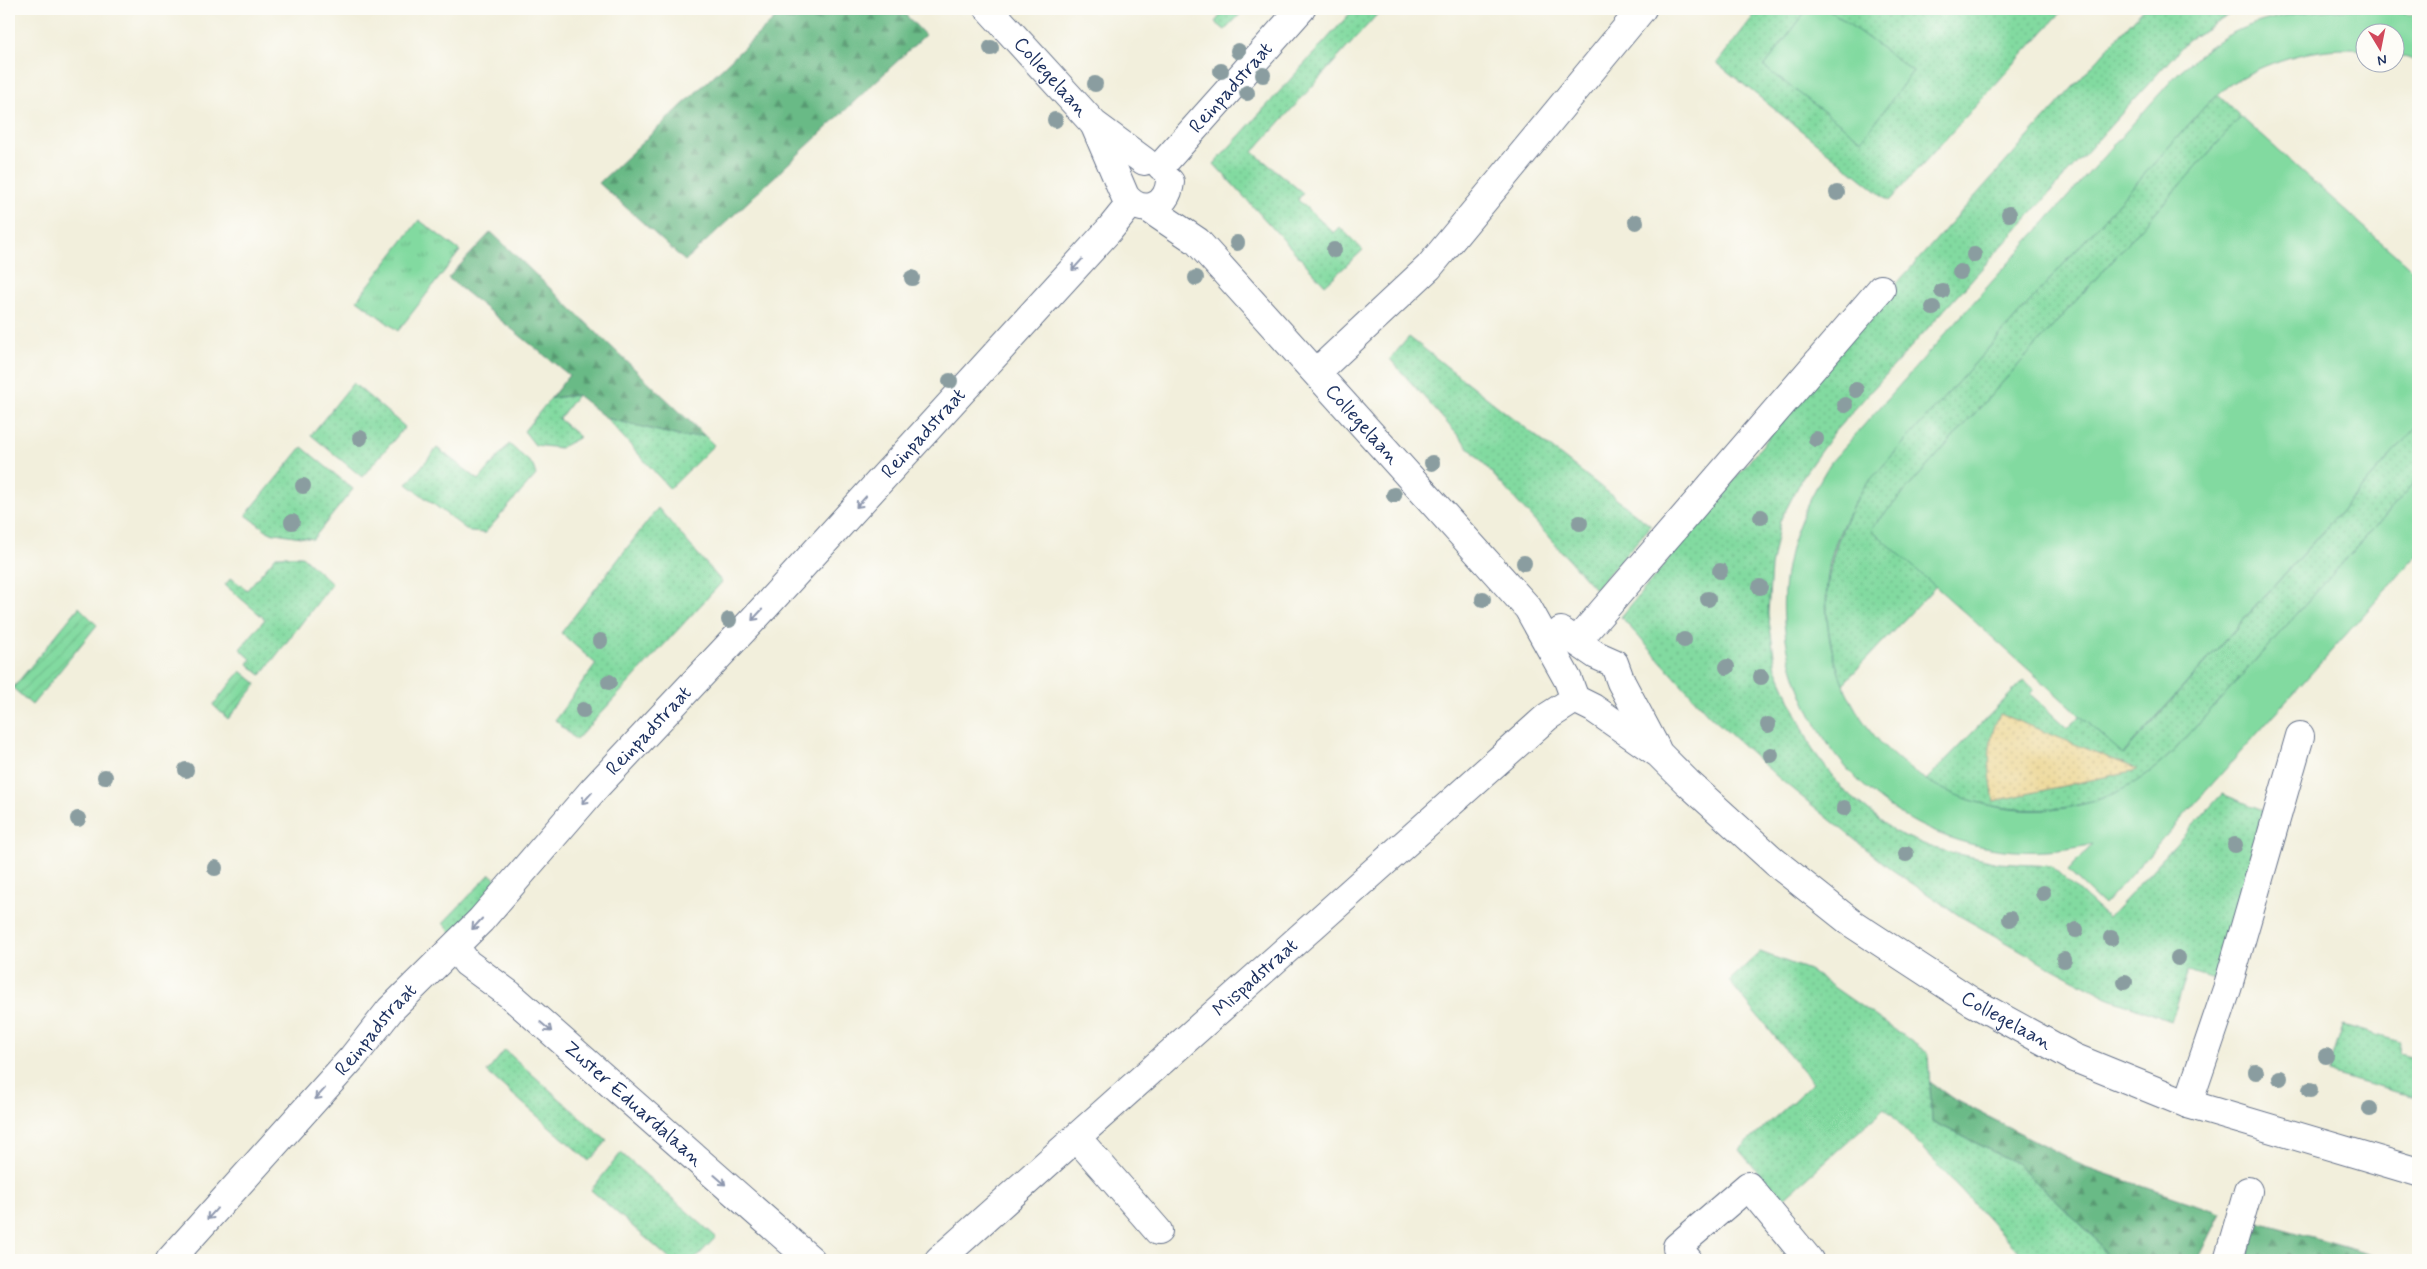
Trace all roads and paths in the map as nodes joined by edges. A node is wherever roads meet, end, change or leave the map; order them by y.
1 (989, 9) edge
2 (1301, 9) edge
3 (1642, 9) edge
4 (1094, 124) junction
5 (1158, 170) junction
6 (1134, 200) junction
7 (1197, 241) junction
8 (1881, 289) dead end
9 (1317, 372) junction
10 (1528, 608) junction
11 (1586, 648) junction
12 (1621, 682) junction
13 (1579, 696) junction
14 (2300, 736) dead end
15 (1660, 754) junction
16 (455, 947) junction
17 (2188, 1104) junction
18 (1077, 1138) junction
19 (2418, 1172) edge
20 (2248, 1191) dead end
21 (1158, 1232) dead end
22 (1676, 1256) edge
23 (170, 1260) edge
24 (811, 1260) edge
25 (939, 1260) edge
26 (1810, 1260) edge
27 (2228, 1260) edge

1 - 4 street, Collegelaan
2 - 5 street, Reinpadstraat
3 - 9 street
4 - 5 street, Collegelaan
4 - 6 street, Collegelaan
5 - 6 street
5 - 6 street
5 - 7 street, Collegelaan
6 - 7 street, Collegelaan
6 -> 16 street, Reinpadstraat
7 - 9 street, Collegelaan
8 - 11 street
9 - 10 street, Collegelaan
10 - 11 street, Collegelaan
10 - 13 street, Collegelaan
11 - 12 street, Collegelaan
11 - 13 street
12 - 13 street
12 - 15 street, Collegelaan
13 - 15 street, Collegelaan
13 - 18 street, Mispadstraat
14 - 17 street
15 - 17 street, Collegelaan
16 -> 23 street, Reinpadstraat
16 -> 24 street, Zuster Eduardalaan
17 - 19 street, Collegelaan
18 - 21 street
18 - 25 street, Mispadstraat
20 - 27 street
22 - 26 street

